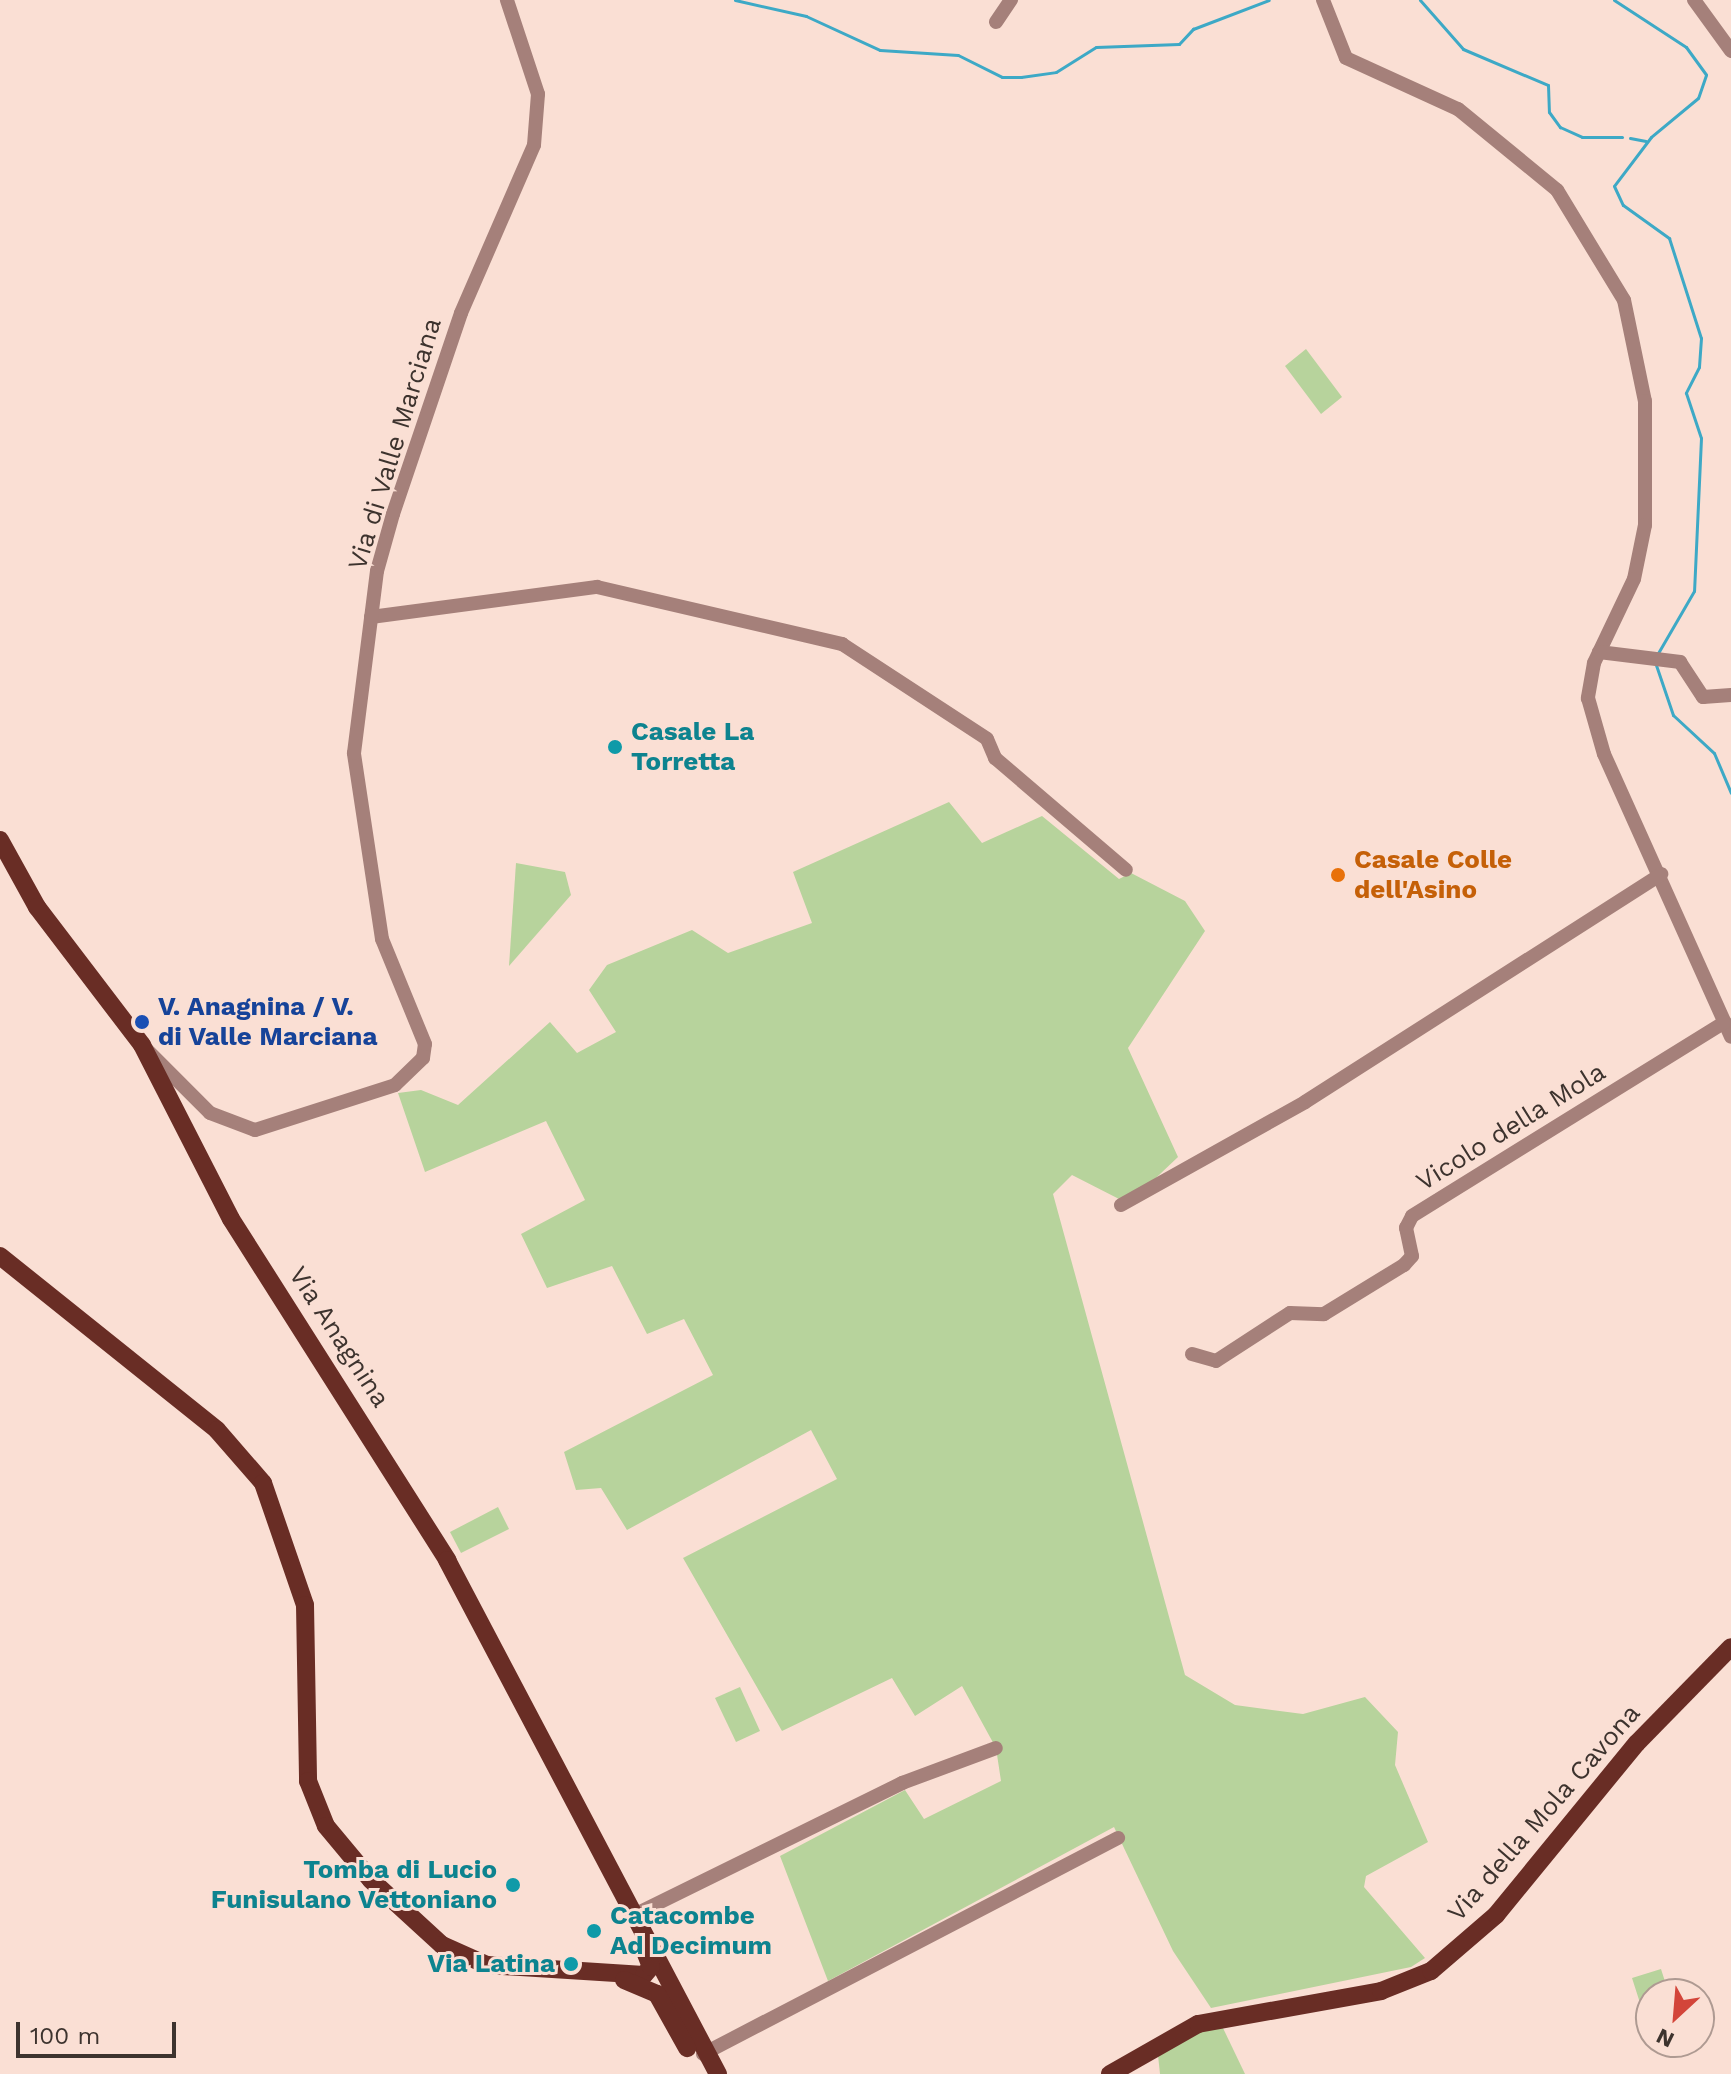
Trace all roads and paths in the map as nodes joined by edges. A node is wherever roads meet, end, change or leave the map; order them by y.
1 (507, 0) edge
2 (1011, 0) edge
3 (1323, 0) edge
4 (1694, 0) edge
5 (996, 22) dead end
6 (1731, 51) edge
7 (371, 617) junction
8 (1599, 652) junction
9 (1731, 695) edge
10 (0, 840) edge
11 (1126, 870) dead end
12 (1661, 874) junction
13 (1725, 1022) junction
14 (1731, 1037) edge
15 (142, 1045) junction
16 (1121, 1205) dead end
17 (0, 1256) edge
18 (1192, 1354) dead end
19 (1731, 1647) edge
20 (996, 1748) dead end
21 (1118, 1838) dead end
22 (616, 1875) junction
23 (636, 1914) junction
24 (586, 1971) junction
25 (703, 2054) junction
26 (704, 2074) edge
27 (718, 2074) edge
28 (1110, 2074) edge

1 - 7 street, Via di Valle Marciana
2 - 5 street
3 - 8 street
4 - 6 street
7 - 11 street
7 - 15 street, Via di Valle Marciana
8 - 9 street
8 - 12 street
10 - 15 main road, Via Anagnina
12 - 13 street
12 - 16 street
13 - 14 street
13 - 18 street, Vicolo della Mola
15 - 22 main road, Via Anagnina
17 - 24 main road, Via Anagnina
19 - 28 main road, Via della Mola Cavona
20 - 23 street
21 - 25 street
22 - 23 main road, Via Anagnina
22 - 24 main road, Via Anagnina
23 - 25 main road, Via Anagnina
24 - 26 main road, Via Anagnina
25 - 27 main road, Via Anagnina

